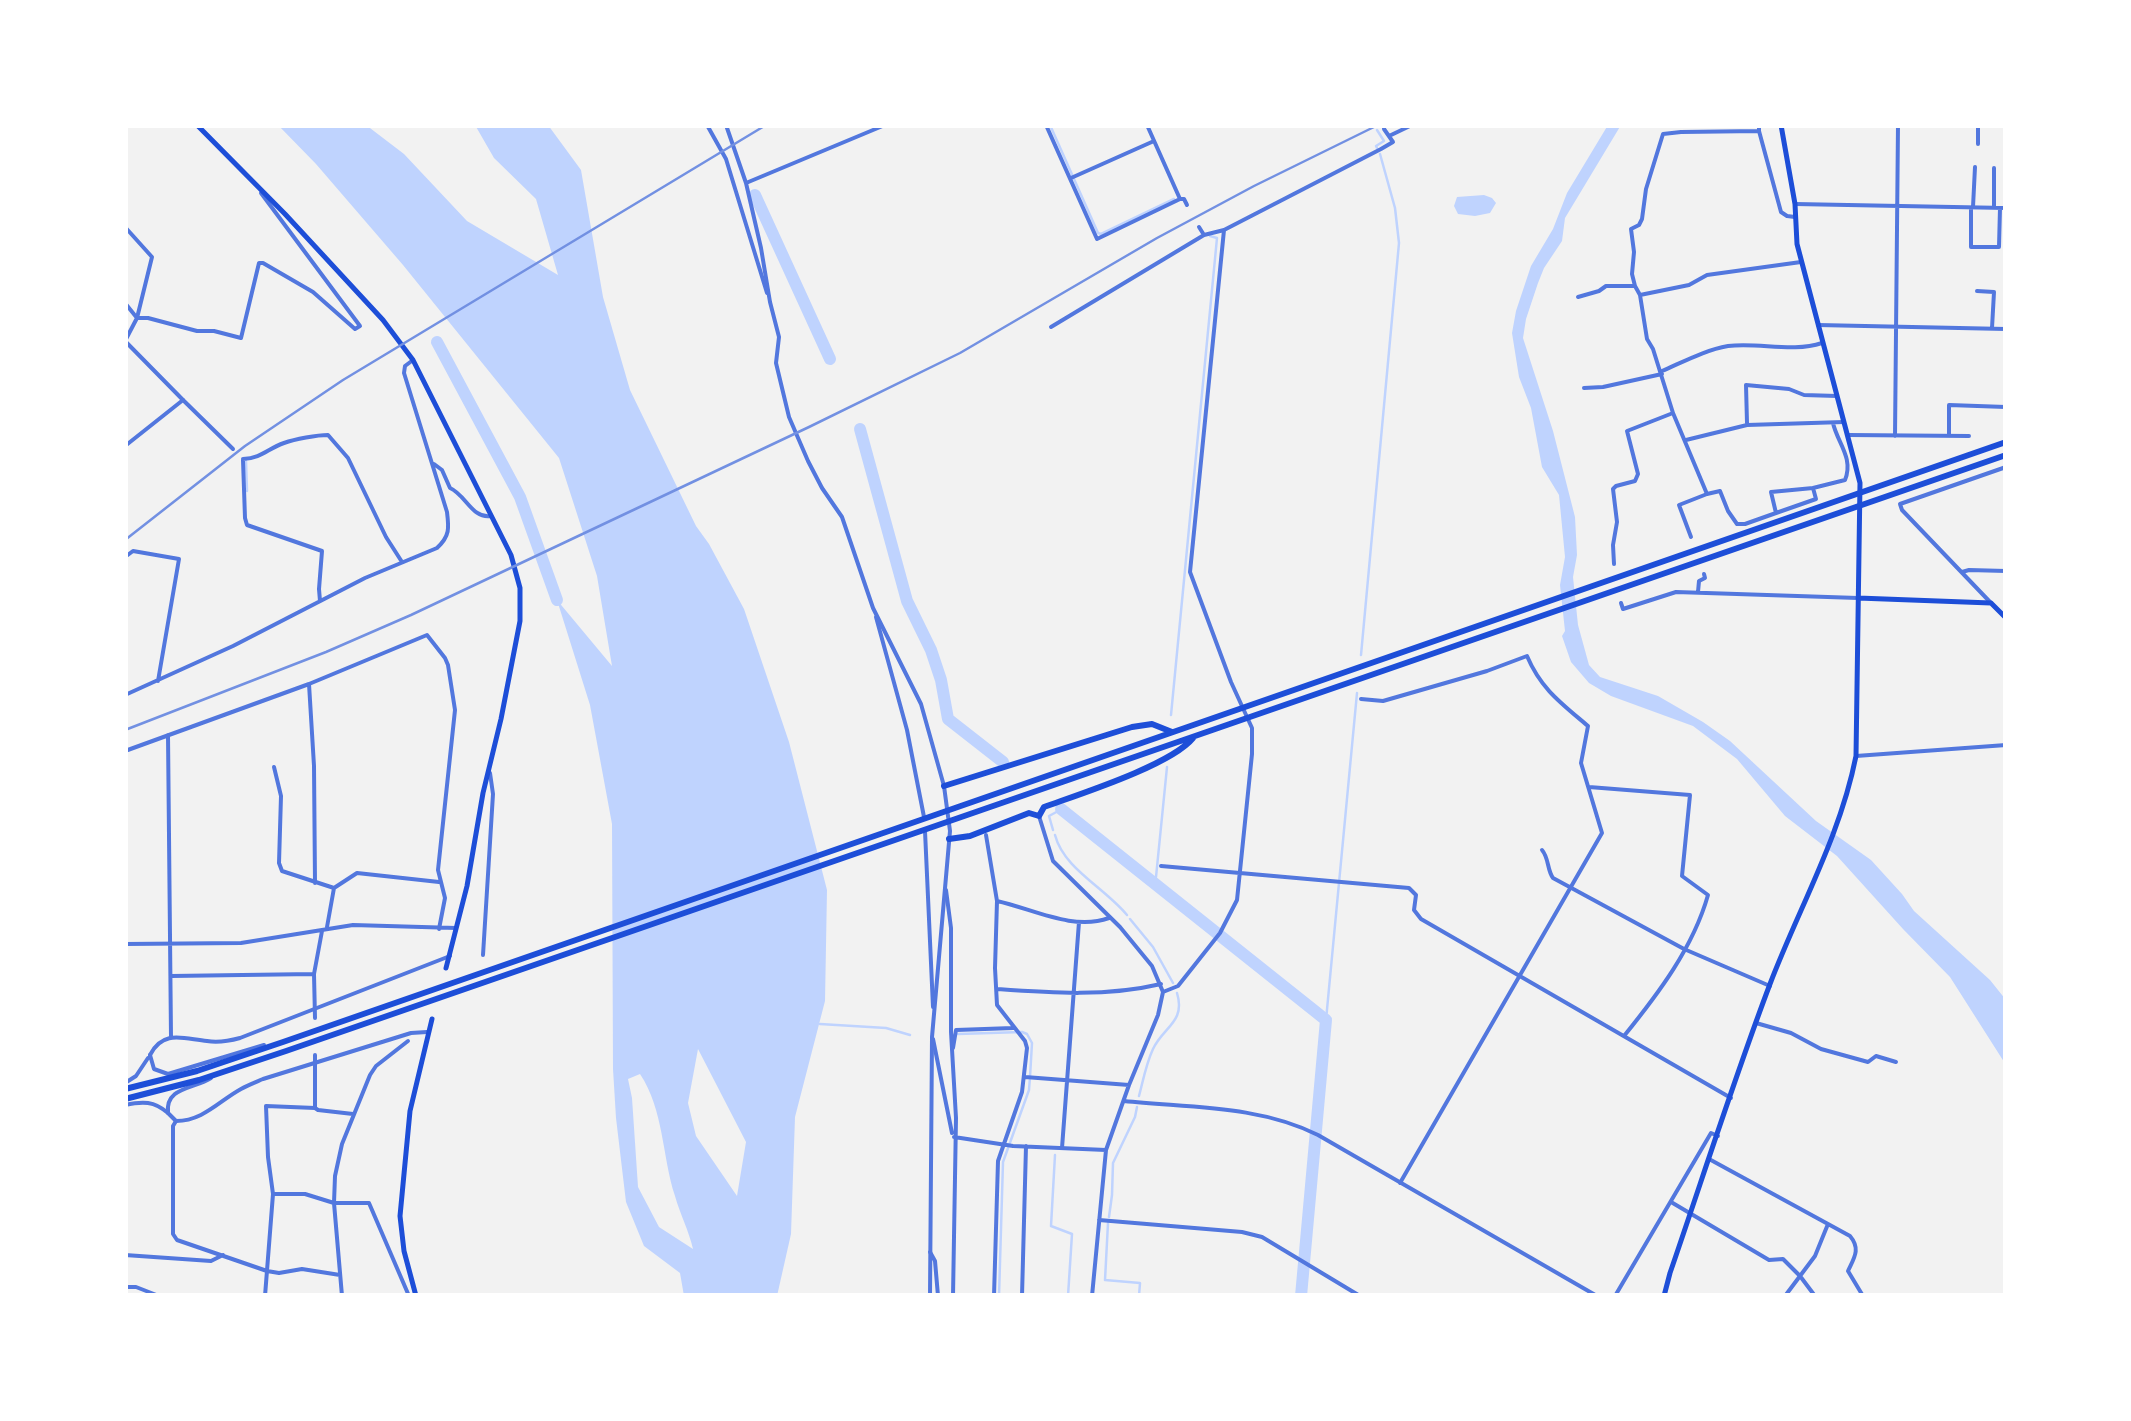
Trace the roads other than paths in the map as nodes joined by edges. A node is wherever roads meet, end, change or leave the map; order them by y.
1 (197, 125) edge
2 (707, 125) edge
3 (726, 125) edge
4 (886, 125) edge
5 (1046, 125) edge
6 (1147, 125) edge
7 (1412, 125) edge
8 (1781, 125) edge
9 (1898, 125) edge
10 (1978, 125) edge
11 (1759, 128) edge
12 (1384, 129) dead end
13 (1389, 136) junction
14 (1154, 141) junction
15 (1978, 144) dead end
16 (1974, 168) dead end
17 (1994, 168) dead end
18 (1071, 178) junction
19 (252, 180) junction
20 (746, 183) junction
21 (1180, 199) junction
22 (1795, 204) junction
23 (1187, 205) dead end
24 (1898, 206) junction
25 (1972, 207) junction
26 (2000, 208) edge
27 (1795, 217) junction
28 (125, 227) edge
29 (1199, 227) dead end
30 (1224, 230) junction
31 (1204, 234) junction
32 (1802, 262) junction
33 (1635, 286) junction
34 (1977, 291) dead end
35 (1640, 295) junction
36 (1578, 298) dead end
37 (125, 302) edge
38 (770, 302) junction
39 (138, 318) junction
40 (1818, 325) junction
41 (1051, 327) dead end
42 (1896, 327) junction
43 (1992, 328) junction
44 (2006, 328) edge
45 (125, 341) edge
46 (1822, 343) junction
47 (132, 346) junction
48 (125, 348) edge
49 (413, 360) junction
50 (1662, 372) junction
51 (1584, 388) dead end
52 (1837, 396) junction
53 (182, 400) junction
54 (2006, 406) edge
55 (1673, 413) junction
56 (1844, 422) junction
57 (1833, 423) junction
58 (1747, 425) junction
59 (1849, 435) junction
60 (1895, 436) junction
61 (1949, 436) junction
62 (1969, 436) dead end
63 (1684, 440) junction
64 (2006, 442) edge
65 (125, 446) edge
66 (232, 449) dead end
67 (2006, 455) edge
68 (434, 464) junction
69 (2006, 468) edge
70 (1813, 488) junction
71 (1707, 494) junction
72 (1860, 494) junction
73 (1860, 506) junction
74 (1776, 513) junction
75 (491, 516) junction
76 (1691, 537) dead end
77 (125, 557) edge
78 (402, 562) junction
79 (1614, 564) dead end
80 (2006, 571) edge
81 (1962, 572) junction
82 (1704, 574) dead end
83 (1698, 592) junction
84 (1858, 598) junction
85 (320, 601) junction
86 (1621, 603) dead end
87 (1991, 603) junction
88 (874, 608) junction
89 (2006, 618) edge
90 (158, 681) junction
91 (309, 684) junction
92 (125, 695) edge
93 (1361, 699) dead end
94 (1242, 708) junction
95 (1247, 718) junction
96 (1173, 732) junction
97 (168, 735) junction
98 (1194, 737) junction
99 (2006, 746) edge
100 (125, 750) edge
101 (1856, 756) junction
102 (274, 768) dead end
103 (489, 768) junction
104 (944, 786) junction
105 (1589, 787) junction
106 (1039, 816) junction
107 (986, 835) dead end
108 (949, 839) junction
109 (1542, 850) dead end
110 (1160, 866) dead end
111 (1240, 872) junction
112 (440, 882) junction
113 (315, 883) junction
114 (945, 886) junction
115 (334, 888) junction
116 (1570, 888) junction
117 (997, 900) junction
118 (1110, 918) junction
119 (1079, 922) junction
120 (439, 928) junction
121 (456, 928) junction
122 (324, 930) junction
123 (125, 944) edge
124 (170, 944) junction
125 (1684, 950) junction
126 (483, 955) dead end
127 (450, 956) junction
128 (446, 968) dead end
129 (314, 974) junction
130 (170, 976) junction
131 (1520, 976) junction
132 (1161, 984) junction
133 (1770, 986) junction
134 (996, 988) junction
135 (1163, 992) junction
136 (1073, 994) junction
137 (314, 1010) junction
138 (934, 1011) junction
139 (315, 1018) dead end
140 (432, 1019) dead end
141 (1756, 1024) junction
142 (1012, 1028) junction
143 (429, 1032) junction
144 (1624, 1036) junction
145 (171, 1037) junction
146 (932, 1037) junction
147 (408, 1041) dead end
148 (283, 1042) junction
149 (952, 1050) junction
150 (150, 1055) junction
151 (315, 1055) dead end
152 (1896, 1062) dead end
153 (315, 1063) junction
154 (220, 1073) junction
155 (1025, 1076) junction
156 (1067, 1080) junction
157 (1129, 1085) junction
158 (125, 1086) edge
159 (1731, 1098) junction
160 (1124, 1100) junction
161 (125, 1102) edge
162 (316, 1108) junction
163 (168, 1113) junction
164 (353, 1114) junction
165 (176, 1121) junction
166 (1718, 1136) junction
167 (954, 1137) junction
168 (1004, 1143) junction
169 (1026, 1146) junction
170 (1062, 1148) junction
171 (1106, 1150) junction
172 (1710, 1159) junction
173 (1400, 1183) junction
174 (272, 1194) junction
175 (1671, 1202) junction
176 (334, 1203) junction
177 (1691, 1212) junction
178 (1099, 1220) junction
179 (1828, 1224) junction
180 (930, 1252) junction
181 (125, 1255) edge
182 (224, 1255) junction
183 (267, 1271) junction
184 (340, 1275) junction
185 (1800, 1276) junction
186 (125, 1287) edge
187 (159, 1296) edge
188 (265, 1296) edge
189 (342, 1296) edge
190 (413, 1296) edge
191 (930, 1296) edge
192 (938, 1296) edge
193 (954, 1296) edge
194 (994, 1296) edge
195 (1022, 1296) edge
196 (1092, 1296) edge
197 (1360, 1296) edge
198 (1596, 1296) edge
199 (1615, 1296) edge
200 (1664, 1296) edge
201 (1785, 1296) edge
202 (1816, 1296) edge
203 (1863, 1296) edge

1 - 19 main road
2 - 38 street
3 - 20 street
4 - 20 street
5 - 18 street
6 - 14 street
7 - 13 street
8 - 22 main road
9 - 24 street
10 - 15 street
11 - 27 street
11 - 33 street
12 - 13 street
13 - 30 street
14 - 18 street
14 - 21 street
16 - 25 street
17 - 26 street
18 - 21 street
19 - 39 street
19 - 49 main road
20 - 38 street
21 - 23 street
22 - 24 street
22 - 27 main road
24 - 25 street
24 - 42 street
25 - 26 street
25 - 26 street
27 - 32 main road
28 - 39 street
29 - 31 street
30 - 31 street
30 - 94 street
31 - 41 street
32 - 35 street
32 - 40 main road
33 - 35 street
33 - 36 street
34 - 43 street
35 - 50 street
37 - 39 street
38 - 88 street
39 - 45 street
40 - 42 street
40 - 46 main road
42 - 43 street
42 - 60 street
43 - 44 street
45 - 47 street
46 - 50 street
46 - 52 main road
47 - 48 street
47 - 53 street
49 - 68 street
49 - 75 main road
50 - 51 street
50 - 55 street
52 - 56 main road
52 - 58 street
53 - 65 street
53 - 66 street
54 - 61 street
55 - 63 street
55 - 79 street
56 - 57 street
56 - 59 main road
57 - 58 street
57 - 70 street
58 - 63 street
59 - 60 street
59 - 72 main road
60 - 61 street
61 - 62 street
63 - 71 street
64 - 72 highway
67 - 73 highway
68 - 75 street
68 - 78 street
69 - 81 street
70 - 74 street
70 - 74 street
71 - 74 street
71 - 76 street
72 - 73 main road
72 - 94 highway
73 - 84 main road
73 - 95 highway
75 - 103 main road
77 - 90 street
78 - 85 street
78 - 85 street
80 - 81 street
81 - 87 street
82 - 83 street
83 - 84 street
83 - 86 street
84 - 87 main road
84 - 101 main road
85 - 90 street
87 - 89 main road
88 - 104 street
88 - 138 street
90 - 92 street
91 - 97 street
91 - 112 street
91 - 113 street
93 - 105 street
94 - 95 street
94 - 96 highway
95 - 98 highway
95 - 111 street
96 - 104 highway
96 - 148 highway
97 - 100 street
97 - 124 street
98 - 106 highway
98 - 154 highway
99 - 101 street
101 - 133 main road
102 - 113 street
103 - 121 main road
103 - 126 street
104 - 108 street
105 - 116 street
105 - 125 street
106 - 108 highway
106 - 118 street
107 - 117 street
108 - 114 street
109 - 116 street
110 - 111 street
111 - 131 street
111 - 135 street
112 - 115 street
112 - 120 street
113 - 115 street
114 - 138 street
114 - 149 street
115 - 122 street
116 - 125 street
116 - 131 street
117 - 119 street
117 - 134 street
118 - 119 street
118 - 132 street
119 - 136 street
120 - 121 street
120 - 122 street
121 - 127 main road
122 - 124 street
122 - 129 street
123 - 124 street
124 - 130 street
125 - 133 street
125 - 144 street
127 - 128 main road
127 - 137 street
129 - 130 street
129 - 137 street
130 - 145 street
131 - 144 street
131 - 173 street
132 - 135 street
132 - 136 street
133 - 141 main road
134 - 136 street
134 - 142 street
135 - 157 street
136 - 156 street
137 - 139 street
137 - 145 street
138 - 146 street
140 - 143 main road
141 - 152 street
141 - 159 main road
142 - 149 street
142 - 155 street
143 - 153 street
143 - 190 main road
144 - 159 street
145 - 150 street
146 - 167 street
146 - 180 street
147 - 164 street
148 - 150 street
148 - 158 highway
149 - 167 street
150 - 158 street
151 - 153 street
153 - 162 street
153 - 165 street
154 - 161 highway
154 - 163 street
155 - 156 street
155 - 168 street
156 - 157 street
156 - 170 street
157 - 160 street
159 - 166 main road
160 - 171 street
160 - 173 street
161 - 163 street
162 - 164 street
162 - 174 street
163 - 165 street
164 - 176 street
165 - 182 street
166 - 172 main road
166 - 175 street
167 - 168 street
167 - 193 street
168 - 169 street
168 - 194 street
169 - 170 street
169 - 195 street
170 - 171 street
171 - 178 street
172 - 177 main road
172 - 179 street
173 - 198 street
174 - 176 street
174 - 183 street
175 - 177 street
175 - 199 street
176 - 184 street
176 - 190 street
177 - 185 street
177 - 200 main road
178 - 196 street
178 - 197 street
179 - 185 street
179 - 203 street
180 - 191 street
180 - 192 street
181 - 182 street
182 - 183 street
183 - 184 street
183 - 188 street
184 - 189 street
185 - 201 street
185 - 202 street
186 - 187 street

